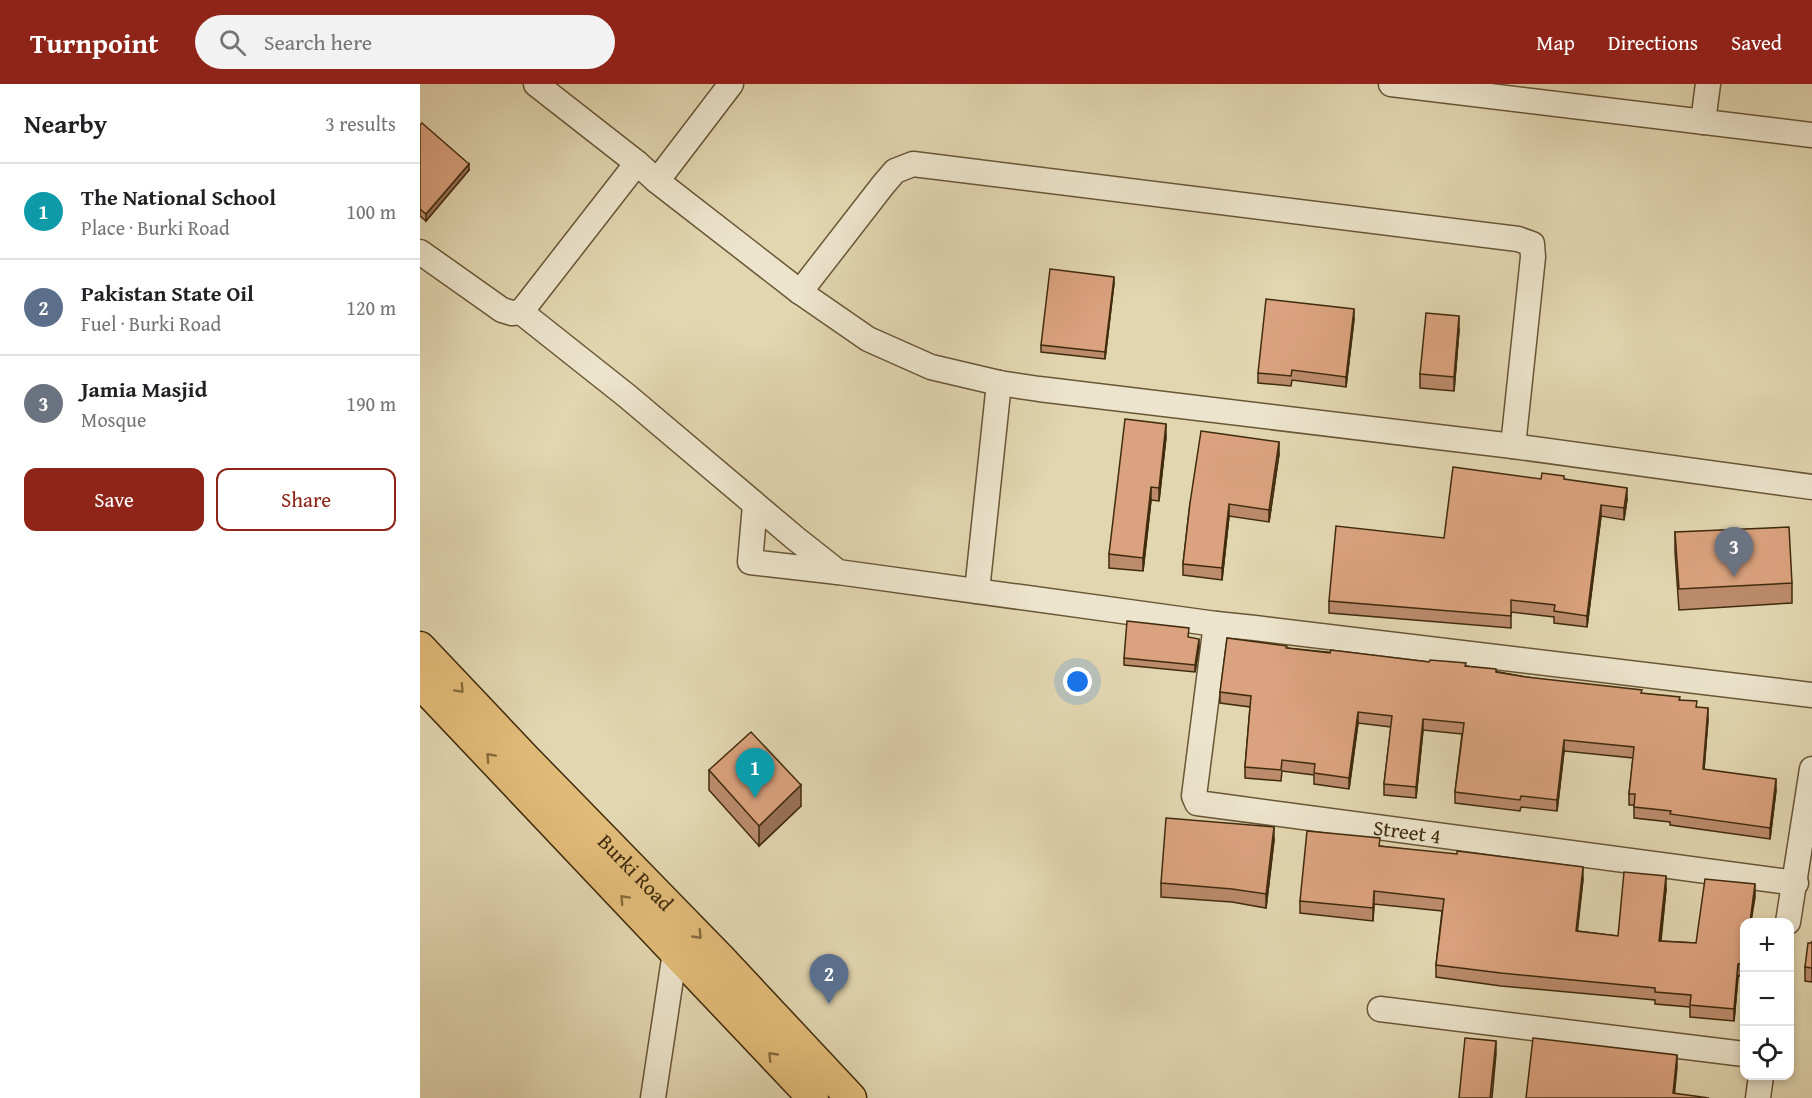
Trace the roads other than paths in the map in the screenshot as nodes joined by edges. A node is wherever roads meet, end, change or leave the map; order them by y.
1 (536, 84) edge
2 (731, 84) edge
3 (1391, 84) edge
4 (1708, 84) edge
5 (1497, 91) edge
6 (1703, 122) junction
7 (1812, 135) edge
8 (637, 163) junction
9 (657, 181) junction
10 (420, 252) edge
11 (800, 292) junction
12 (521, 312) junction
13 (999, 383) junction
14 (1513, 446) junction
15 (1812, 487) edge
16 (756, 505) junction
17 (838, 572) junction
18 (977, 591) junction
19 (1216, 624) junction
20 (420, 646) edge
21 (420, 683) edge
22 (1812, 695) edge
23 (1812, 769) edge
24 (1796, 883) junction
25 (1789, 918) edge
26 (675, 952) junction
27 (1380, 1009) dead end
28 (1740, 1054) edge
29 (1760, 1080) edge
30 (653, 1098) edge
31 (813, 1098) edge
32 (851, 1098) edge
33 (1758, 1098) edge

1 - 8 street
2 - 9 street
3 - 5 street
4 - 6 street
5 - 6 street
6 - 7 street
8 - 9 street
8 - 12 street
9 - 11 street
10 - 12 street
11 - 13 street
11 - 14 street
12 - 16 street
13 - 14 street
13 - 18 street
14 - 15 street
16 - 17 street
16 - 17 street
17 - 18 street
18 - 19 street
19 - 22 street
19 - 24 street, Street 4
20 -> 32 main road, Burki Road
26 -> 21 main road, Burki Road
23 - 24 street
24 - 25 street
26 - 30 street
31 -> 26 main road, Burki Road
27 - 28 street
29 - 33 street

